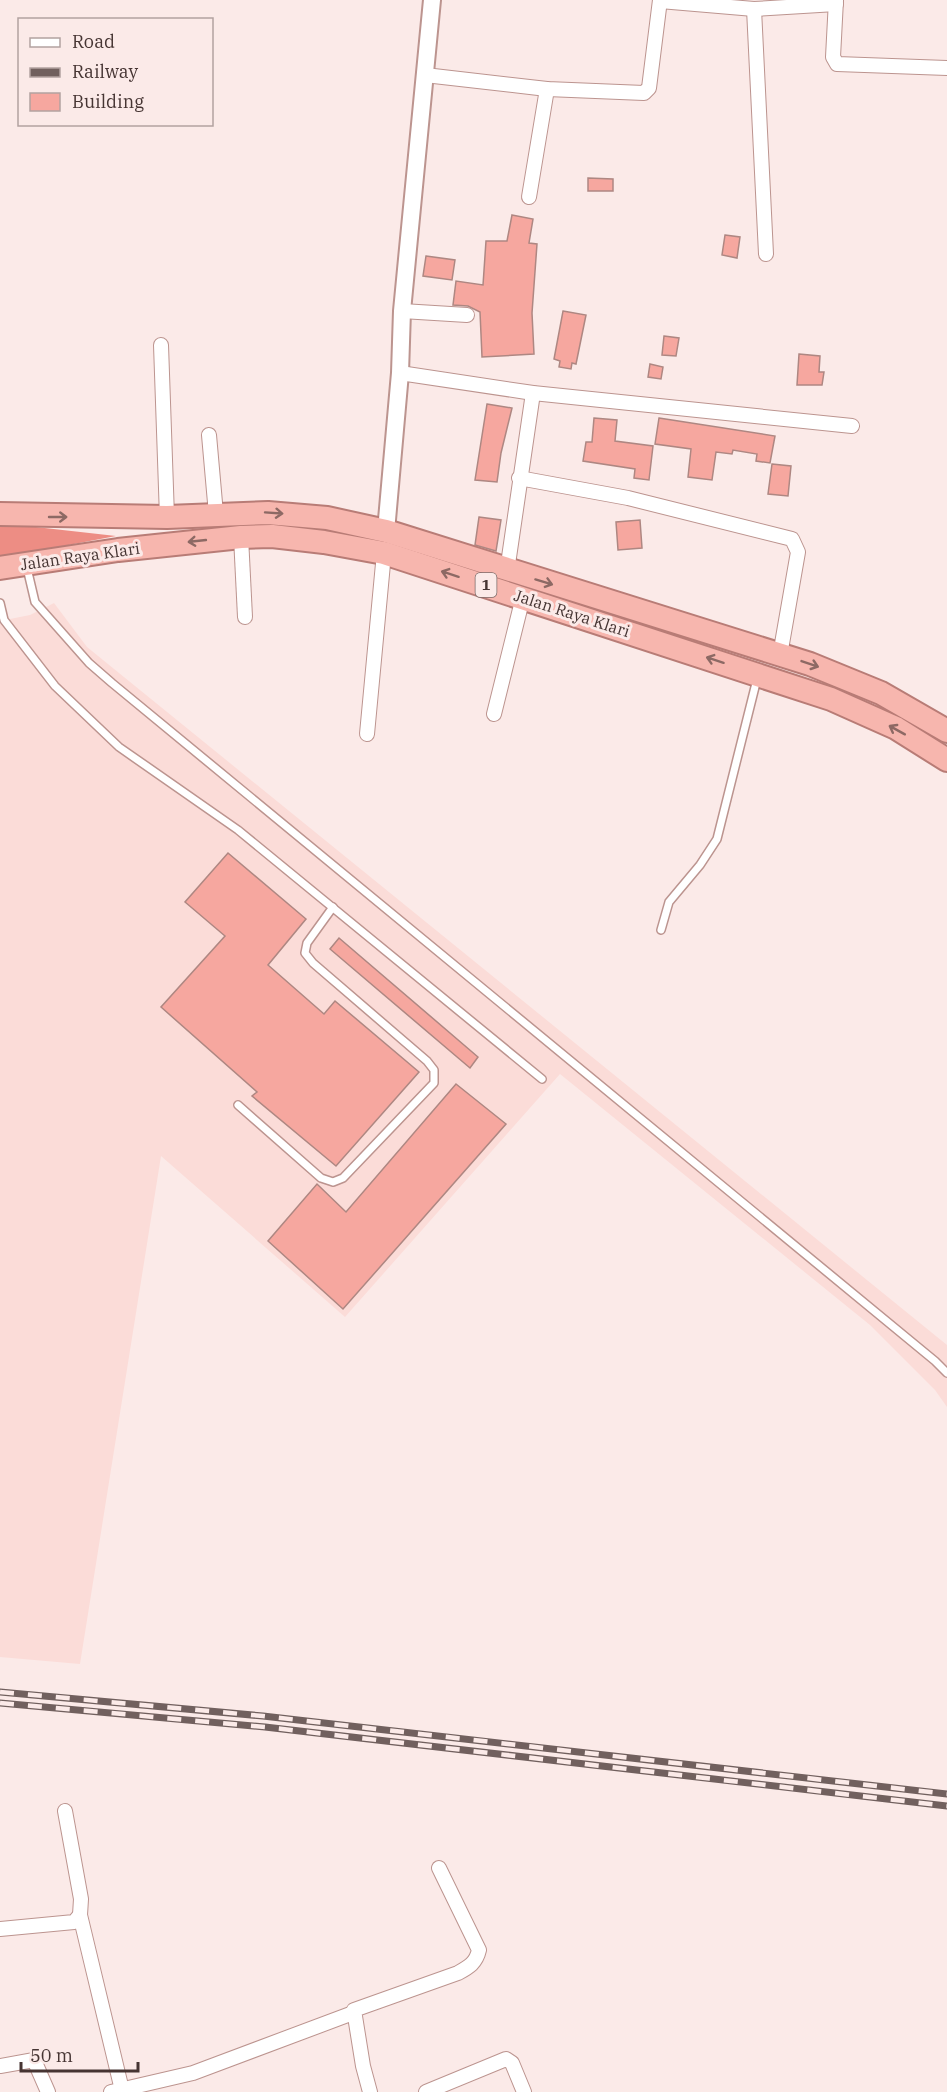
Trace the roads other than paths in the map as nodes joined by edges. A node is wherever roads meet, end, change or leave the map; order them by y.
1 (432, 0) edge
2 (660, 1) edge
3 (836, 2) edge
4 (754, 9) junction
5 (947, 68) edge
6 (424, 75) junction
7 (547, 89) junction
8 (529, 197) dead end
9 (766, 254) dead end
10 (402, 311) junction
11 (467, 315) dead end
12 (161, 345) dead end
13 (400, 372) junction
14 (533, 393) junction
15 (852, 426) dead end
16 (209, 435) dead end
17 (519, 478) junction
18 (0, 514) edge
19 (216, 514) junction
20 (166, 517) junction
21 (242, 537) junction
22 (385, 542) junction
23 (26, 562) junction
24 (0, 568) edge
25 (507, 571) junction
26 (523, 597) junction
27 (0, 603) edge
28 (245, 617) dead end
29 (780, 655) junction
30 (758, 674) junction
31 (494, 714) dead end
32 (947, 731) edge
33 (367, 734) dead end
34 (947, 760) edge
35 (333, 908) junction
36 (661, 930) dead end
37 (542, 1079) dead end
38 (238, 1105) dead end
39 (947, 1373) edge
40 (65, 1811) dead end
41 (440, 1868) dead end
42 (80, 1915) junction
43 (0, 1929) edge
44 (353, 2013) junction
45 (0, 2066) edge
46 (116, 2091) edge
47 (48, 2092) edge
48 (370, 2092) edge
49 (426, 2092) edge
50 (524, 2092) edge

1 - 6 street
2 - 4 street
2 - 7 street
3 - 4 street
3 - 5 street
4 - 9 street
6 - 7 street
6 - 10 street
7 - 8 street
10 - 11 street
10 - 13 street
12 - 20 street
13 - 14 street
13 - 22 street
14 - 15 street
14 - 17 street
16 - 19 street
17 - 25 street
17 - 29 street
18 -> 20 highway, Jalan Raya Klari / 1
19 - 20 highway, Jalan Raya Klari / 1
19 -> 22 highway, Jalan Raya Klari / 1
21 - 22 highway, Jalan Raya Klari / 1
21 -> 23 highway, Jalan Raya Klari / 1
21 - 28 street
22 - 25 highway, Jalan Raya Klari / 1
26 -> 22 highway, Jalan Raya Klari / 1
22 - 33 street
23 - 24 highway, Jalan Raya Klari / 1
23 - 39 lane
25 -> 29 highway, Jalan Raya Klari / 1
30 -> 26 highway, Jalan Raya Klari / 1
26 - 31 street
27 - 35 lane
29 -> 32 highway, Jalan Raya Klari / 1
34 -> 30 highway, Jalan Raya Klari / 1
30 - 36 lane
35 - 37 lane
35 - 38 lane
40 - 42 street
41 - 44 street
42 - 43 street
42 - 46 street
44 - 46 street
44 - 48 street
45 - 47 street
49 - 50 street

